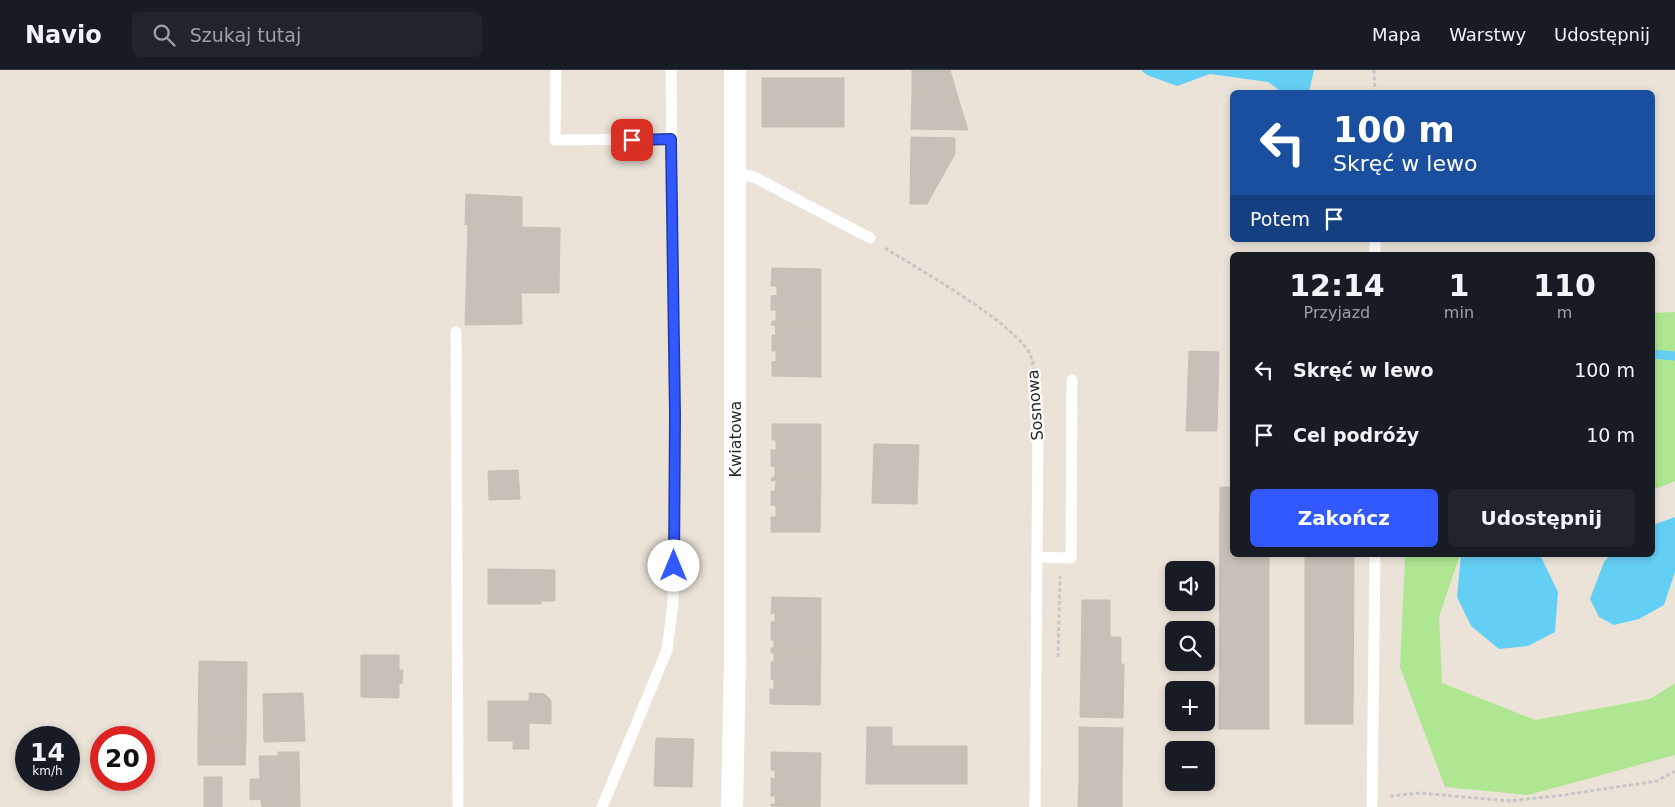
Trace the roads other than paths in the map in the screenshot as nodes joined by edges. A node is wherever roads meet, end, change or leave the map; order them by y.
1 (556, 70) edge
2 (671, 70) edge
3 (735, 70) edge
4 (671, 139) junction
5 (734, 173) junction
6 (870, 238) road end
7 (456, 332) dead end
8 (1072, 380) dead end
9 (1038, 426) road end
10 (1037, 557) junction
11 (1375, 557) edge
12 (1372, 802) edge
13 (458, 807) edge
14 (602, 807) edge
15 (732, 807) edge
16 (1035, 807) edge

1 - 4 lane
2 - 4 lane
3 - 5 street, Kwiatowa
4 - 14 lane
5 - 6 lane
5 - 15 street, Kwiatowa
7 - 13 lane
8 - 10 lane
9 - 10 lane, Sosnowa
10 - 16 lane, Sosnowa
11 - 12 lane

